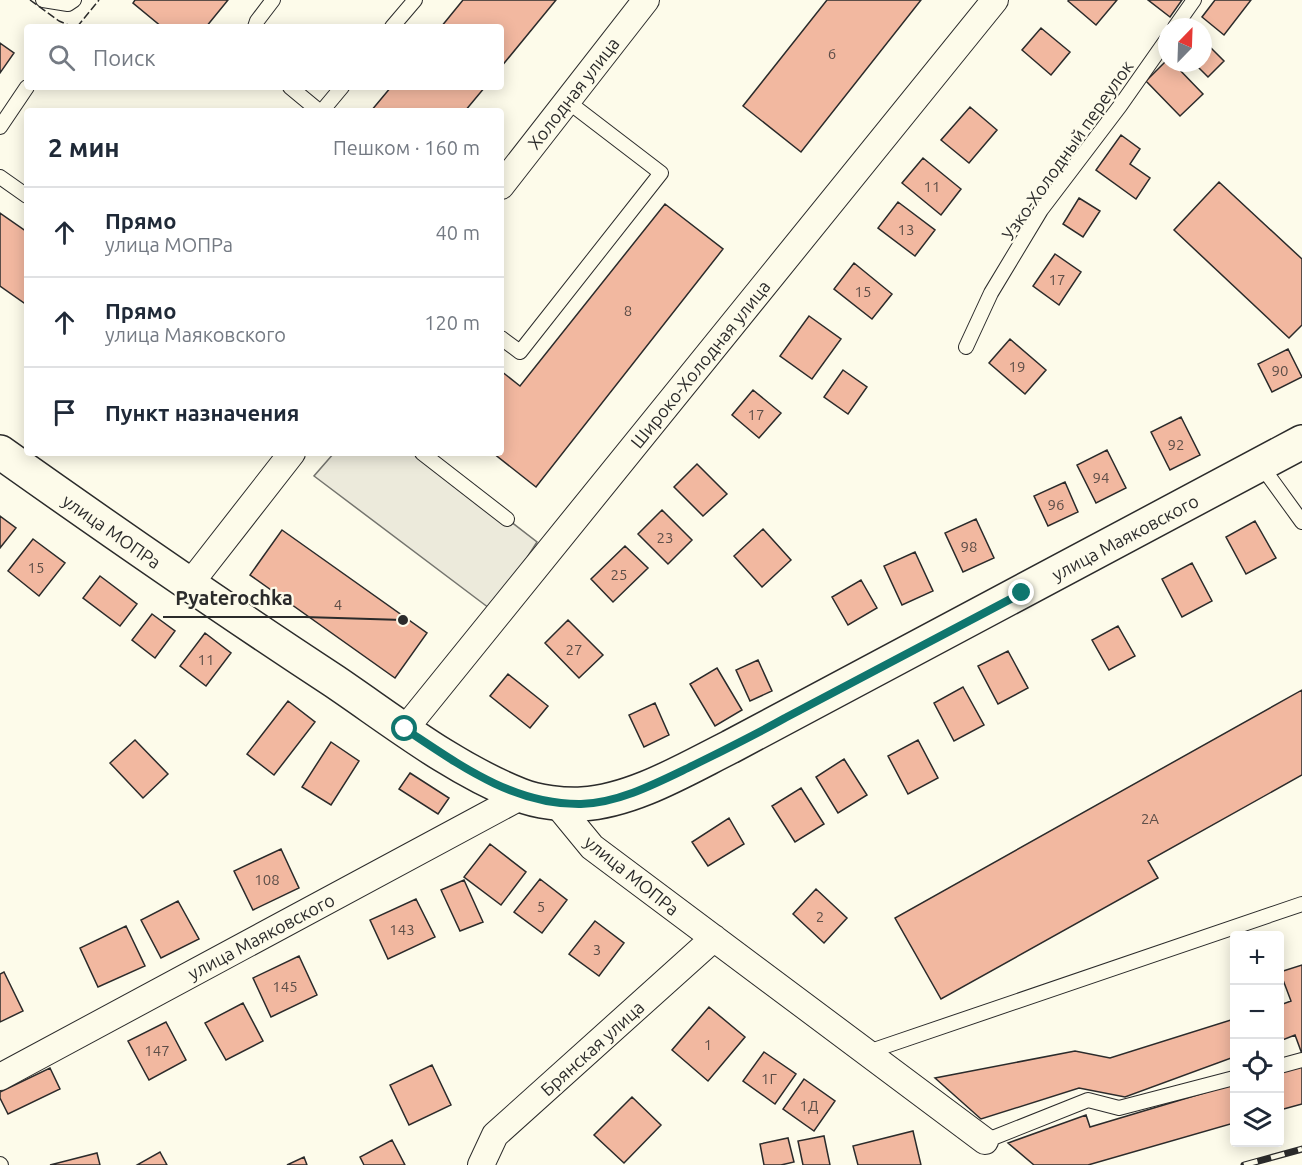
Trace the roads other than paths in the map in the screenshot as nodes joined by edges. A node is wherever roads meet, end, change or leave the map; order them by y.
1 (43, 0) edge
2 (74, 0) edge
3 (273, 0) edge
4 (415, 0) edge
5 (646, 0) edge
6 (995, 0) edge
7 (1194, 0) edge
8 (1181, 18) edge
9 (256, 24) edge
10 (395, 24) edge
11 (1158, 52) edge
12 (25, 90) edge
13 (294, 90) edge
14 (339, 90) edge
15 (567, 100) junction
16 (317, 108) edge
17 (324, 108) edge
18 (0, 127) edge
19 (0, 177) edge
20 (504, 182) edge
21 (24, 194) edge
22 (504, 340) edge
23 (966, 347) dead end
24 (1302, 442) edge
25 (0, 452) edge
26 (290, 456) edge
27 (426, 456) edge
28 (1260, 464) junction
29 (507, 519) dead end
30 (1302, 522) edge
31 (189, 585) junction
32 (405, 729) junction
33 (522, 796) junction
34 (555, 802) junction
35 (1302, 904) edge
36 (714, 938) junction
37 (868, 1052) junction
38 (1302, 1060) edge
39 (1284, 1065) edge
40 (0, 1077) edge
41 (1230, 1079) edge
42 (985, 1141) joint
43 (481, 1165) edge

1 - 2 lane
3 - 9 lane
4 - 10 lane
5 - 15 street, Холодная улица
6 - 32 street, Широко-Холодная улица
7 - 8 lane
11 - 23 lane, Узко-Холодный переулок
12 - 18 lane
13 - 16 lane
14 - 17 lane
15 - 20 street, Холодная улица
15 - 22 lane
19 - 21 lane
24 - 28 street, улица Маяковского
25 - 31 street, улица МОПРа
26 - 31 street
27 - 29 lane
28 - 30 lane
28 - 34 street, улица Маяковского
31 - 32 street, улица МОПРа
32 - 33 street, улица МОПРа
33 - 34 street, улица МОПРа
33 - 40 street, улица Маяковского
34 - 36 street, улица МОПРа
35 - 37 lane
36 - 37 street, улица МОПРа
36 - 43 street, Брянская улица
37 - 42 street, улица МОПРа
38 - 39 lane
41 - 42 lane

